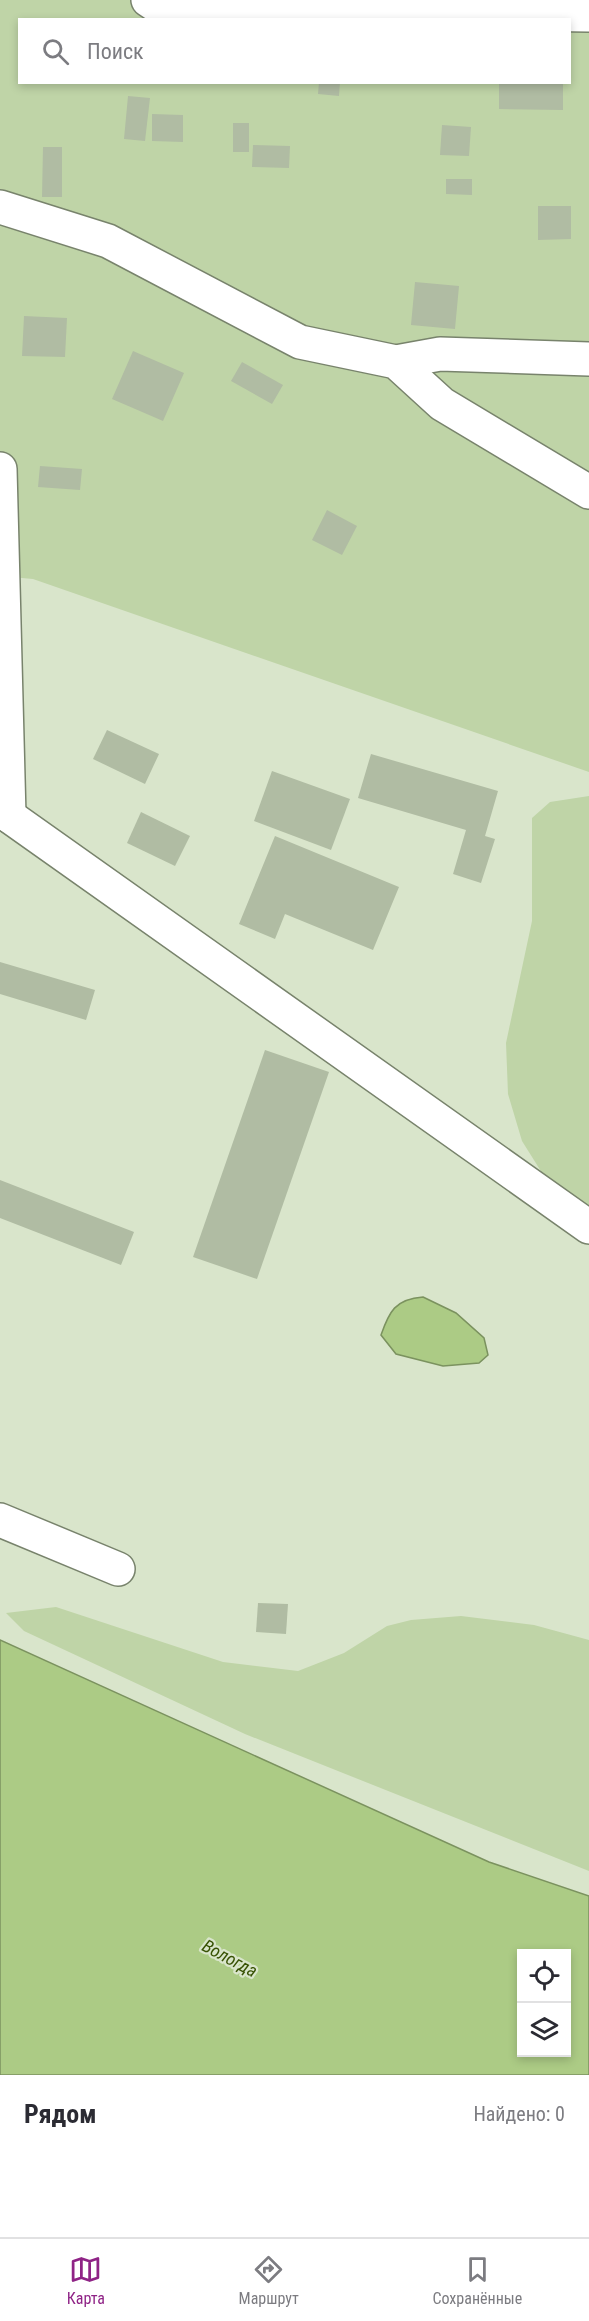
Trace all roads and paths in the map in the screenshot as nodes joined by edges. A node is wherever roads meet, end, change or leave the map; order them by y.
1 (148, 0) edge
2 (589, 15) edge
3 (0, 207) edge
4 (589, 359) edge
5 (396, 362) junction
6 (0, 469) edge
7 (589, 492) edge
8 (4, 820) edge
9 (589, 1227) edge
10 (0, 1520) edge
11 (118, 1569) dead end

1 - 2 street
3 - 5 street
4 - 5 street
5 - 7 street
6 - 8 street
8 - 9 street
10 - 11 street

